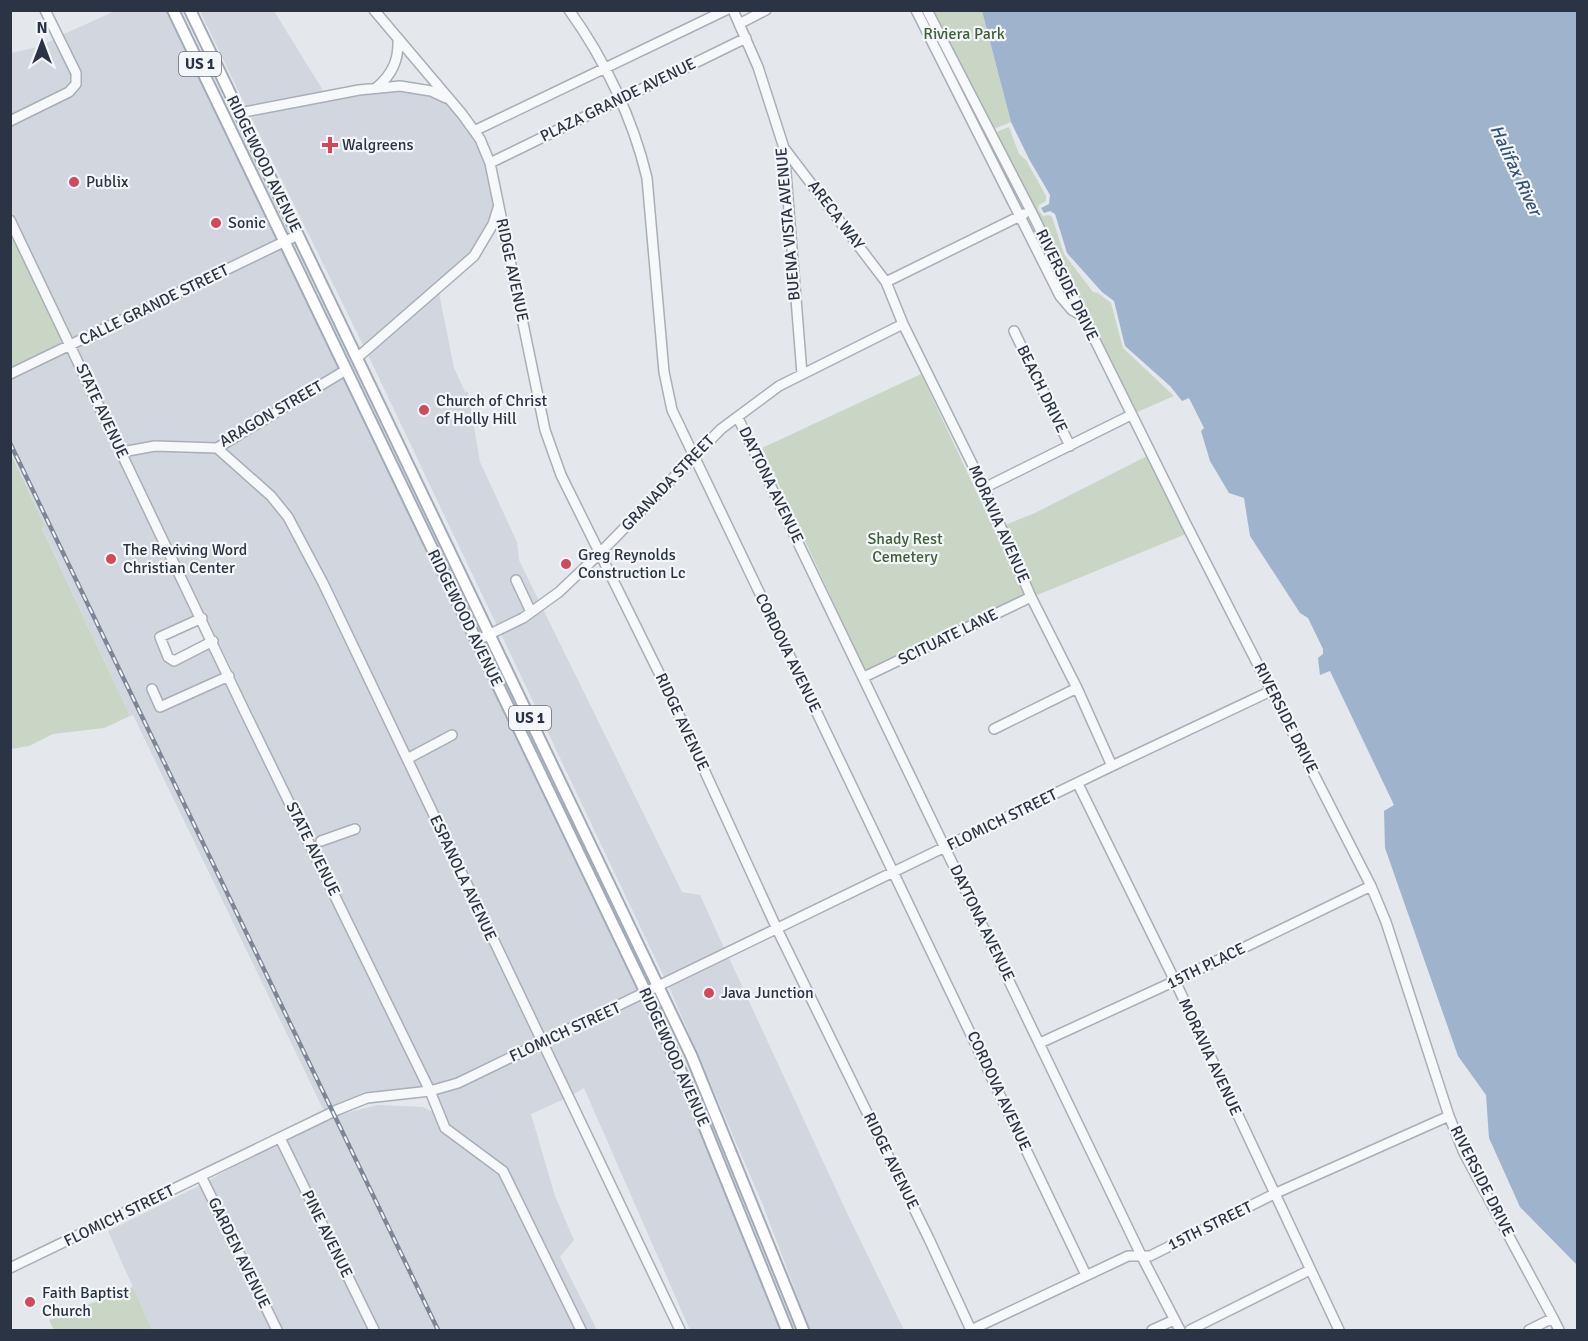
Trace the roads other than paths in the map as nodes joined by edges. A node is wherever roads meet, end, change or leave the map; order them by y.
1 (45, 10) edge
2 (174, 10) edge
3 (190, 10) edge
4 (374, 10) edge
5 (569, 10) edge
6 (726, 10) edge
7 (733, 10) edge
8 (766, 10) edge
9 (915, 10) edge
10 (927, 10) edge
11 (739, 24) junction
12 (398, 38) junction
13 (746, 38) junction
14 (604, 68) junction
15 (376, 88) junction
16 (448, 99) junction
17 (619, 99) junction
18 (239, 113) junction
19 (10, 122) edge
20 (474, 131) junction
21 (784, 148) junction
22 (490, 163) junction
23 (499, 206) junction
24 (1030, 211) junction
25 (1021, 216) junction
26 (10, 220) edge
27 (298, 235) junction
28 (284, 241) junction
29 (886, 282) junction
30 (1082, 316) junction
31 (903, 324) junction
32 (1014, 332) dead end
33 (71, 346) junction
34 (357, 358) junction
35 (346, 370) junction
36 (10, 374) edge
37 (802, 374) junction
38 (1131, 415) junction
39 (738, 418) junction
40 (1071, 446) junction
41 (217, 448) junction
42 (122, 452) junction
43 (693, 457) junction
44 (984, 488) junction
45 (599, 554) junction
46 (516, 580) dead end
47 (1031, 597) junction
48 (531, 612) junction
49 (202, 618) junction
50 (490, 634) junction
51 (213, 641) junction
52 (476, 641) junction
53 (230, 676) junction
54 (864, 677) junction
55 (1077, 688) junction
56 (152, 689) dead end
57 (1273, 690) junction
58 (994, 729) dead end
59 (452, 735) dead end
60 (406, 759) junction
61 (1112, 766) junction
62 (1078, 784) junction
63 (356, 829) dead end
64 (321, 841) dead end
65 (946, 848) junction
66 (895, 873) junction
67 (1371, 886) junction
68 (777, 929) junction
69 (1174, 981) junction
70 (659, 987) junction
71 (646, 993) junction
72 (541, 1043) junction
73 (1040, 1043) junction
74 (430, 1091) junction
75 (1449, 1116) junction
76 (280, 1138) junction
77 (201, 1176) junction
78 (1274, 1194) junction
79 (1141, 1255) junction
80 (10, 1268) edge
81 (1310, 1270) junction
82 (1086, 1275) junction
83 (1553, 1318) junction
84 (1174, 1320) junction
85 (277, 1330) edge
86 (374, 1330) edge
87 (581, 1330) edge
88 (680, 1330) edge
89 (787, 1330) edge
90 (803, 1330) edge
91 (971, 1330) edge
92 (1152, 1330) edge
93 (1180, 1330) edge
94 (1190, 1330) edge
95 (1339, 1330) edge
96 (1529, 1330) edge
97 (1559, 1330) edge

1 - 19 street
2 - 28 main road, RIDGEWOOD AVENUE / US 1
3 - 18 main road, RIDGEWOOD AVENUE / US 1
4 - 12 street, RIDGE AVENUE
5 - 14 street, CORDOVA AVENUE
6 - 14 street, PLAZA GRANDE AVENUE
7 - 11 street, BUENA VISTA AVENUE
8 - 11 street
9 - 25 street
10 - 24 street, RIVERSIDE DRIVE
11 - 13 street, BUENA VISTA AVENUE
12 - 15 street
12 - 16 street, RIDGE AVENUE
13 - 17 street, PLAZA GRANDE AVENUE
13 - 21 street, BUENA VISTA AVENUE
14 - 17 street, CORDOVA AVENUE
14 - 20 street, PLAZA GRANDE AVENUE
15 - 16 street
15 - 18 street
16 - 20 street, RIDGE AVENUE
17 - 22 street, PLAZA GRANDE AVENUE
17 - 43 street, CORDOVA AVENUE
18 - 27 main road, RIDGEWOOD AVENUE / US 1
20 - 22 street, RIDGE AVENUE
21 - 29 street, ARECA WAY
21 - 37 street, BUENA VISTA AVENUE
22 - 23 street, RIDGE AVENUE
23 - 34 street
23 - 45 street, RIDGE AVENUE
24 - 25 street
24 - 30 street, RIVERSIDE DRIVE
25 - 29 street
25 - 30 street
26 - 33 street, STATE AVENUE
27 - 28 street, CALLE GRANDE STREET
27 - 34 main road, RIDGEWOOD AVENUE / US 1
28 - 33 street, CALLE GRANDE STREET
28 - 35 main road, RIDGEWOOD AVENUE / US 1
29 - 31 street, MORAVIA AVENUE
30 - 38 street, RIVERSIDE DRIVE
31 - 37 street, GRANADA STREET
31 - 44 street, MORAVIA AVENUE
32 - 40 street, BEACH DRIVE
33 - 36 street, CALLE GRANDE STREET
33 - 42 street, STATE AVENUE
34 - 50 main road, RIDGEWOOD AVENUE / US 1
35 - 41 street, ARAGON STREET
35 - 52 main road, RIDGEWOOD AVENUE / US 1
37 - 39 street, GRANADA STREET
38 - 40 street
38 - 57 street, RIVERSIDE DRIVE
39 - 43 street, GRANADA STREET
39 - 54 street, DAYTONA AVENUE
40 - 44 street
41 - 42 street, ARAGON STREET
41 - 60 street, ESPANOLA AVENUE
42 - 49 street, STATE AVENUE
43 - 45 street, GRANADA STREET
43 - 66 street, CORDOVA AVENUE
44 - 47 street, MORAVIA AVENUE
45 - 48 street, GRANADA STREET
45 - 68 street, RIDGE AVENUE
46 - 48 street
47 - 54 street, SCITUATE LANE
47 - 55 street, MORAVIA AVENUE
48 - 50 street, GRANADA STREET
49 - 51 street, STATE AVENUE
49 - 51 street
50 - 52 street, GRANADA STREET
50 - 70 main road, RIDGEWOOD AVENUE / US 1
51 - 53 street, STATE AVENUE
52 - 71 main road, RIDGEWOOD AVENUE / US 1
53 - 56 street
53 - 74 street, STATE AVENUE
54 - 65 street, DAYTONA AVENUE
55 - 58 street
55 - 61 street, MORAVIA AVENUE
57 - 61 street, FLOMICH STREET
57 - 67 street, RIVERSIDE DRIVE
59 - 60 street
60 - 72 street, ESPANOLA AVENUE
61 - 62 street, FLOMICH STREET
62 - 65 street, FLOMICH STREET
62 - 69 street, MORAVIA AVENUE
63 - 64 street
65 - 66 street, FLOMICH STREET
65 - 73 street, DAYTONA AVENUE
66 - 68 street, FLOMICH STREET
66 - 82 street, CORDOVA AVENUE
67 - 69 street, 15TH PLACE
67 - 75 street, RIVERSIDE DRIVE
68 - 70 street, FLOMICH STREET
68 - 91 street, RIDGE AVENUE
69 - 73 street, 15TH PLACE
69 - 78 street, MORAVIA AVENUE
70 - 71 street, FLOMICH STREET
70 - 90 main road, RIDGEWOOD AVENUE / US 1
71 - 72 street, FLOMICH STREET
71 - 89 main road, RIDGEWOOD AVENUE / US 1
72 - 74 street, FLOMICH STREET
72 - 88 street, ESPANOLA AVENUE
73 - 79 street, DAYTONA AVENUE
74 - 76 street, FLOMICH STREET
74 - 87 street, STATE AVENUE
75 - 78 street, 15TH STREET
75 - 83 street, RIVERSIDE DRIVE
76 - 77 street, FLOMICH STREET
76 - 86 street, PINE AVENUE
77 - 80 street, FLOMICH STREET
77 - 85 street, GARDEN AVENUE
78 - 79 street, 15TH STREET
78 - 81 street, MORAVIA AVENUE
79 - 82 street, 15TH STREET
79 - 84 street, DAYTONA AVENUE
81 - 94 street
81 - 95 street, MORAVIA AVENUE
82 - 91 street, 15TH STREET
83 - 96 street
83 - 97 street, RIVERSIDE DRIVE
84 - 92 street
84 - 93 street, DAYTONA AVENUE

